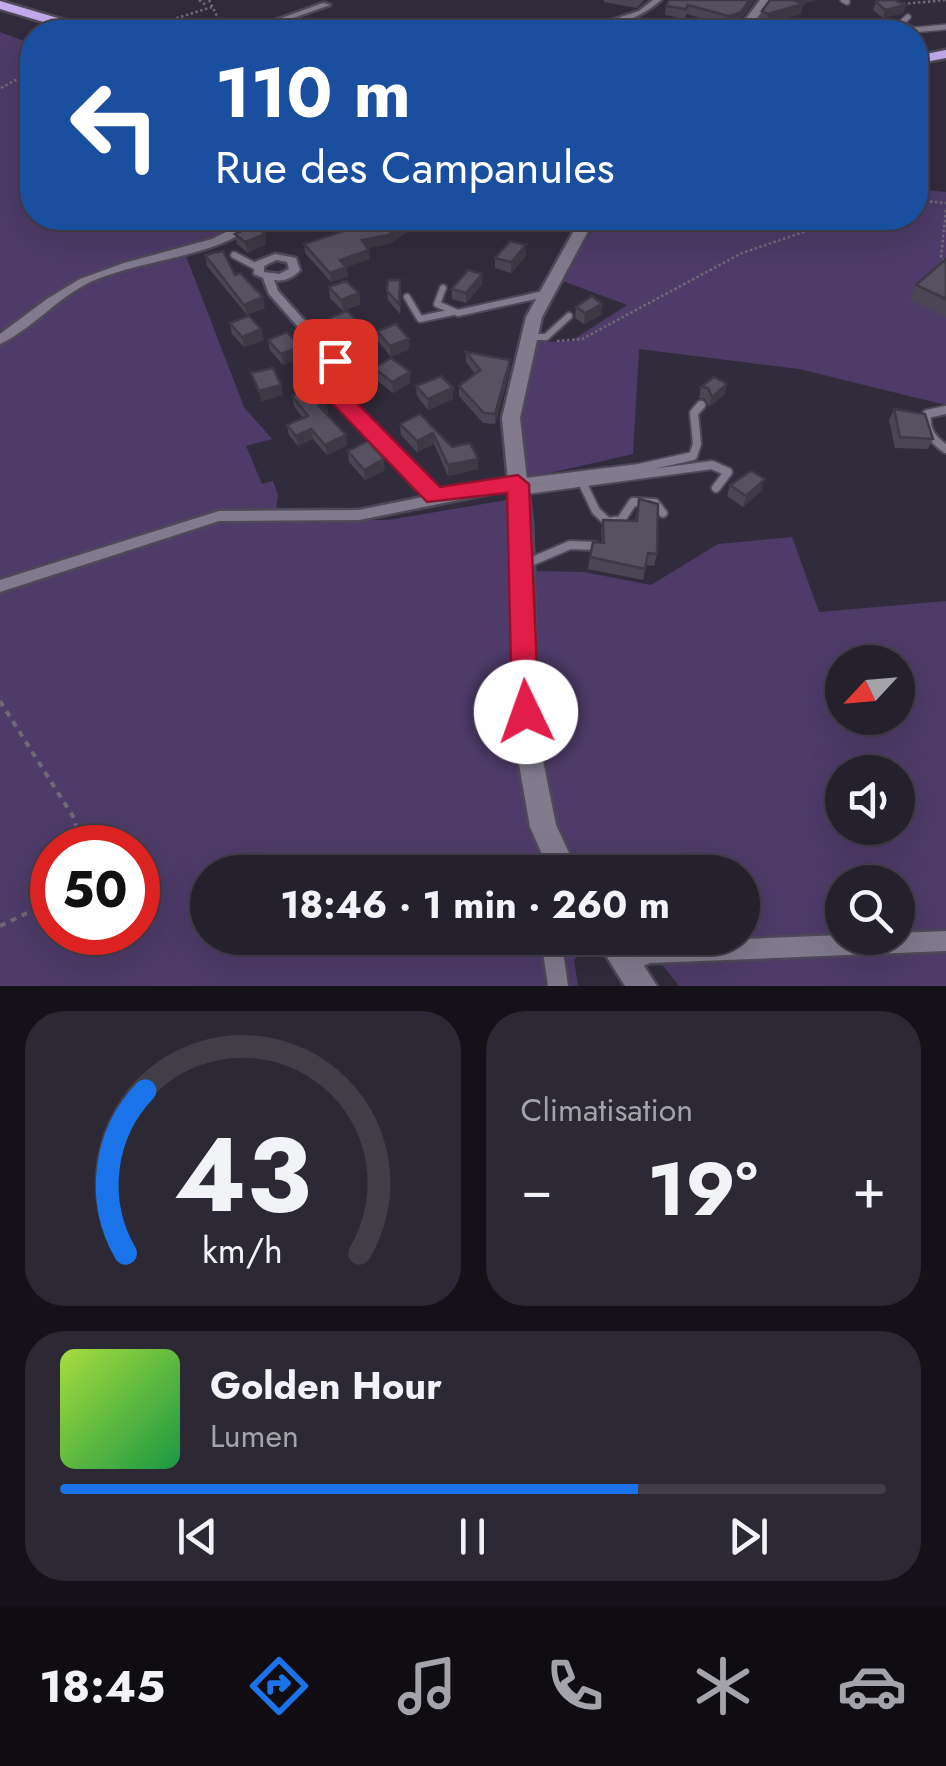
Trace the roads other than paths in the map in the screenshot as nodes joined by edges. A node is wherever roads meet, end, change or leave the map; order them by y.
1 (657, 0) edge
2 (766, 0) edge
3 (0, 5) edge
4 (326, 5) dead end
5 (908, 18) dead end
6 (50, 20) edge
7 (282, 20) edge
8 (619, 20) edge
9 (750, 20) edge
10 (905, 20) edge
11 (238, 230) edge
12 (581, 230) edge
13 (234, 255) dead end
14 (257, 267) junction
15 (268, 278) junction
16 (443, 288) dead end
17 (544, 294) junction
18 (407, 297) dead end
19 (453, 312) junction
20 (569, 316) dead end
21 (535, 337) junction
22 (0, 340) edge
23 (701, 405) dead end
24 (946, 410) edge
25 (946, 449) edge
26 (583, 484) junction
27 (518, 487) junction
28 (716, 488) dead end
29 (443, 498) junction
30 (664, 513) dead end
31 (596, 546) edge
32 (523, 563) junction
33 (0, 586) edge
34 (551, 855) edge
35 (946, 941) edge
36 (553, 955) edge
37 (634, 974) edge
38 (558, 986) edge

1 - 8 street
2 - 9 main road
3 - 6 highway
4 - 7 street
5 - 10 lane
11 - 22 street
12 - 17 main road
13 - 14 lane
14 - 15 street
14 - 15 street
15 - 29 street
16 - 19 lane
17 - 19 lane
17 - 21 main road
18 - 19 lane
20 - 21 lane
21 - 27 main road
23 - 27 lane
24 - 25 lane
26 - 27 lane
26 - 28 lane
26 - 30 lane
27 - 29 street
27 - 32 main road
29 - 33 street
31 - 32 lane
32 - 34 main road
35 - 37 street
36 - 38 street

